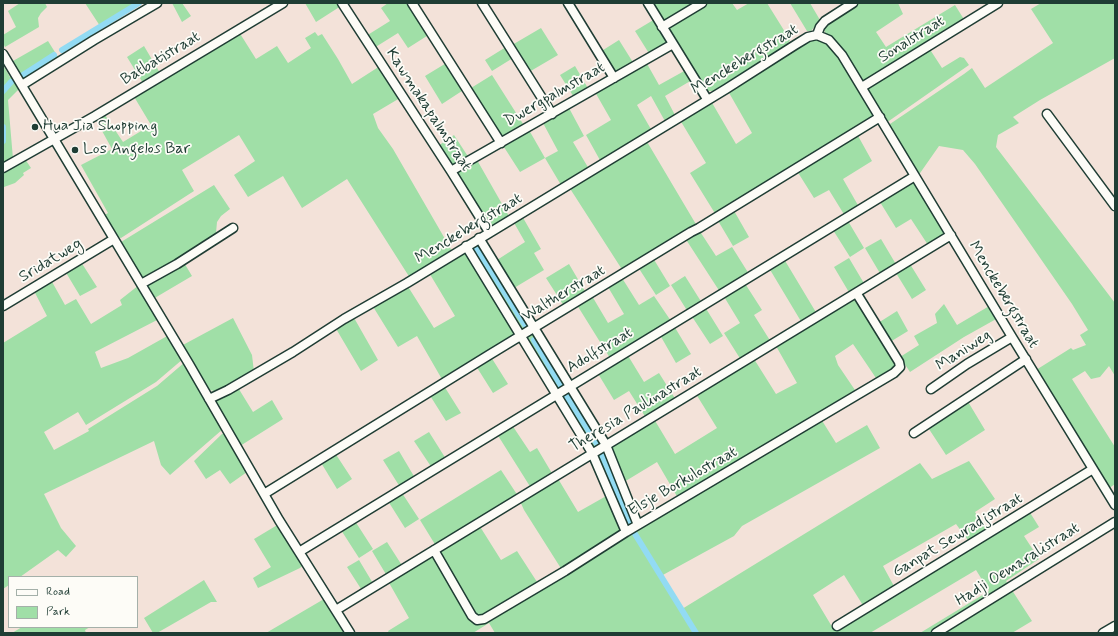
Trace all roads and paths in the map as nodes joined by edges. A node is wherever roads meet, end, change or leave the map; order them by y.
1 (157, 3) edge
2 (283, 3) edge
3 (342, 3) edge
4 (412, 3) edge
5 (482, 3) edge
6 (568, 3) edge
7 (648, 3) edge
8 (702, 3) edge
9 (853, 3) edge
10 (998, 3) edge
11 (662, 27) junction
12 (817, 35) junction
13 (673, 44) junction
14 (3, 54) edge
15 (614, 78) junction
16 (22, 85) junction
17 (862, 87) junction
18 (707, 100) junction
19 (552, 114) junction
20 (1047, 114) dead end
21 (880, 117) junction
22 (55, 140) junction
23 (501, 143) junction
24 (3, 168) edge
25 (451, 171) junction
26 (916, 176) junction
27 (1115, 206) edge
28 (233, 228) dead end
29 (489, 232) junction
30 (951, 235) junction
31 (479, 238) junction
32 (114, 239) junction
33 (466, 246) junction
34 (141, 284) junction
35 (857, 294) junction
36 (3, 306) edge
37 (535, 328) junction
38 (522, 336) junction
39 (1012, 337) junction
40 (1026, 359) junction
41 (570, 386) junction
42 (931, 389) dead end
43 (556, 394) junction
44 (209, 399) junction
45 (914, 433) dead end
46 (606, 445) junction
47 (592, 453) junction
48 (1093, 469) junction
49 (264, 494) junction
50 (1115, 505) edge
51 (1115, 522) edge
52 (638, 525) junction
53 (626, 532) junction
54 (434, 550) junction
55 (299, 552) junction
56 (336, 610) junction
57 (837, 626) dead end
58 (1115, 626) edge
59 (350, 633) edge
60 (936, 633) edge
61 (1103, 633) edge

1 - 16 street
2 - 22 street, Batbatistraat
3 - 25 street, Kawmakapalmstraat
4 - 23 street
5 - 19 street
6 - 15 street
7 - 11 street
8 - 11 street
9 - 12 street
10 - 17 street, Sonalstraat
11 - 13 street
12 - 17 street, Menckebergstraat
12 - 18 street, Menckebergstraat
13 - 15 street, Dwergpalmstraat
13 - 18 street
14 - 16 street
15 - 19 street, Dwergpalmstraat
16 - 22 street
17 - 21 street, Menckebergstraat
18 - 29 street, Menckebergstraat
19 - 23 street, Dwergpalmstraat
20 - 27 street
21 - 26 street, Menckebergstraat
21 - 37 street, Waltherstraat
22 - 24 street, Batbatistraat
22 - 32 street
23 - 25 street, Dwergpalmstraat
25 - 29 street, Kawmakapalmstraat
26 - 30 street, Menckebergstraat
26 - 41 street, Adolfstraat
28 - 34 street
29 - 31 street, Menckebergstraat
30 - 35 street, Theresia Paulinastraat
30 - 39 street, Menckebergstraat
31 - 33 street, Menckebergstraat
31 - 37 street
32 - 34 street
32 - 36 street, Sridatweg
33 - 38 street
33 - 44 street, Menckebergstraat
34 - 44 street
35 - 46 street, Theresia Paulinastraat
35 - 52 street, Elsje Borkulostraat
37 - 38 street, Waltherstraat
37 - 41 street
38 - 43 street
38 - 49 street, Waltherstraat
39 - 40 street, Menckebergstraat
39 - 42 street, Maniweg
40 - 45 street
40 - 48 street, Menckebergstraat
41 - 43 street, Adolfstraat
41 - 46 street
43 - 47 street
43 - 55 street, Adolfstraat
44 - 49 street
46 - 47 street, Theresia Paulinastraat
46 - 52 street
47 - 53 street
47 - 54 street, Theresia Paulinastraat
48 - 50 street, Menckebergstraat
48 - 57 street, Ganpat Sewradjstraat
49 - 55 street
51 - 60 street, Hadji Oemaralistraat
52 - 53 street, Elsje Borkulostraat
53 - 54 street, Elsje Borkulostraat
54 - 56 street, Theresia Paulinastraat
55 - 56 street
56 - 59 street
58 - 61 street

